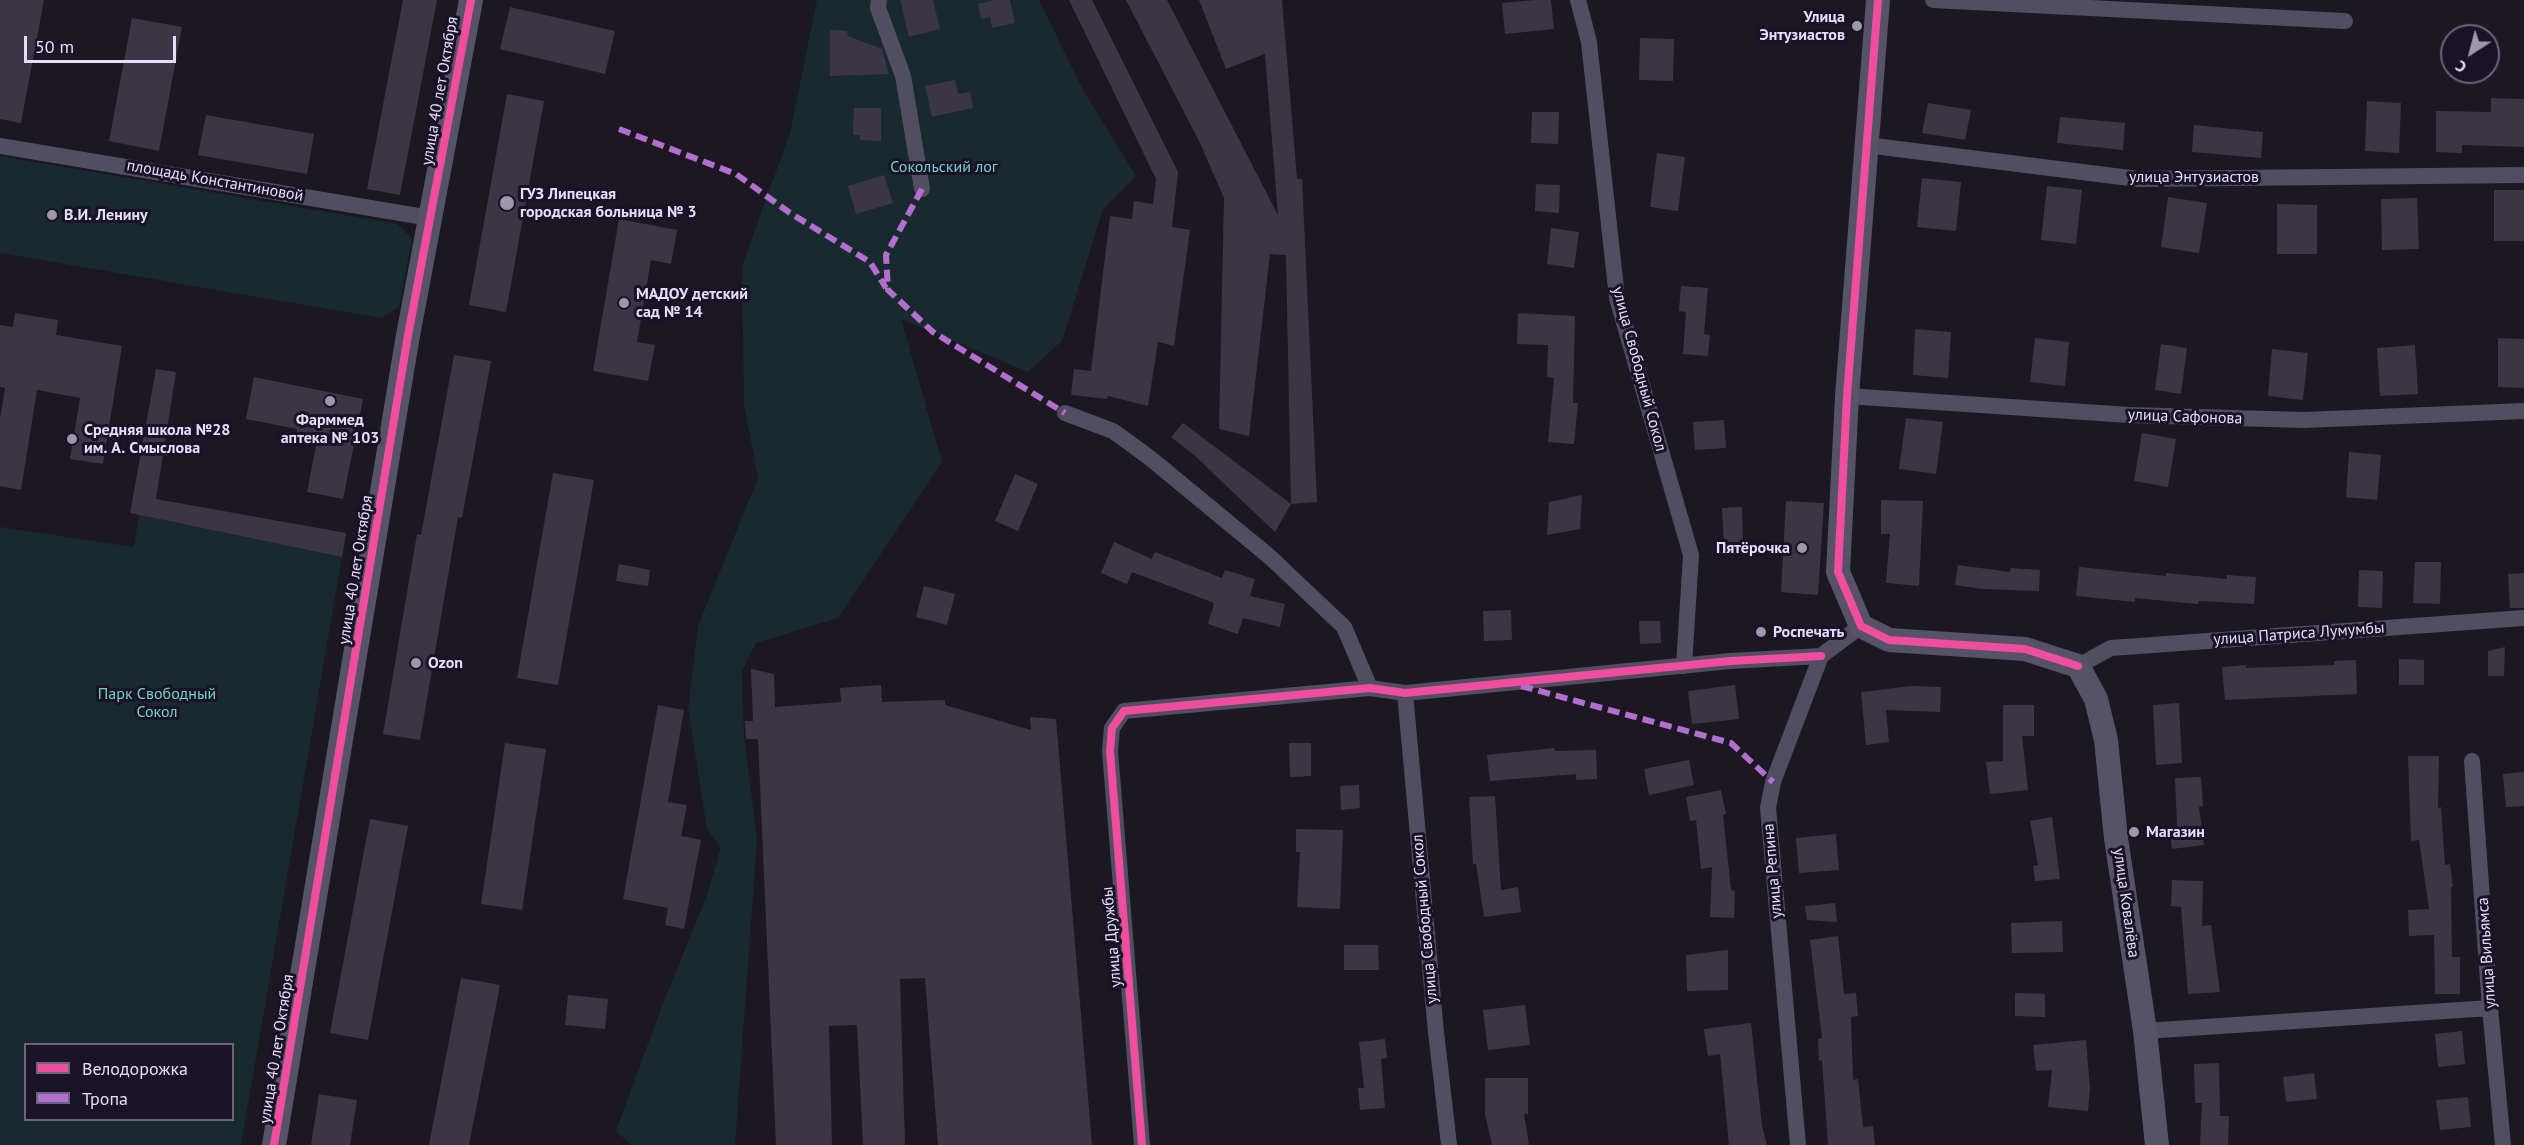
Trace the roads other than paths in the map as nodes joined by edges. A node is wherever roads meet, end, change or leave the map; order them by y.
1 (471, 0) edge
2 (879, 0) edge
3 (1578, 0) edge
4 (1878, 0) edge
5 (1933, 0) edge
6 (2344, 21) dead end
7 (1866, 145) junction
8 (0, 146) edge
9 (2524, 175) edge
10 (922, 189) dead end
11 (430, 219) junction
12 (1847, 396) junction
13 (2524, 411) edge
14 (1065, 413) dead end
15 (2524, 618) edge
16 (1861, 626) junction
17 (1821, 656) junction
18 (1684, 666) junction
19 (2078, 666) junction
20 (1370, 688) junction
21 (1405, 693) junction
22 (2472, 761) dead end
23 (2490, 1008) junction
24 (2145, 1031) junction
25 (274, 1145) edge
26 (1142, 1145) edge
27 (1449, 1145) edge
28 (1798, 1145) edge
29 (2157, 1145) edge
30 (2503, 1145) edge

1 - 11 street, улица 40 лет Октября
2 - 10 street
3 - 18 street, улица Свободный Сокол
4 - 7 street
5 - 6 street
7 - 9 street, улица Энтузиастов
7 - 12 street
8 - 11 street, площадь Константиновой
11 - 25 street, улица 40 лет Октября
12 - 13 street, улица Сафонова
12 - 16 street
14 - 20 street
15 - 19 street, улица Патриса Лумумбы
16 - 17 street
16 - 19 street
17 - 18 street
17 - 28 street, улица Репина
18 - 21 street
19 - 24 street, улица Ковалёва
20 - 21 street
20 - 26 street, улица Дружбы
21 - 27 street, улица Свободный Сокол
22 - 23 street, улица Вильямса
23 - 24 street
23 - 30 street, улица Вильямса
24 - 29 street, улица Ковалёва

